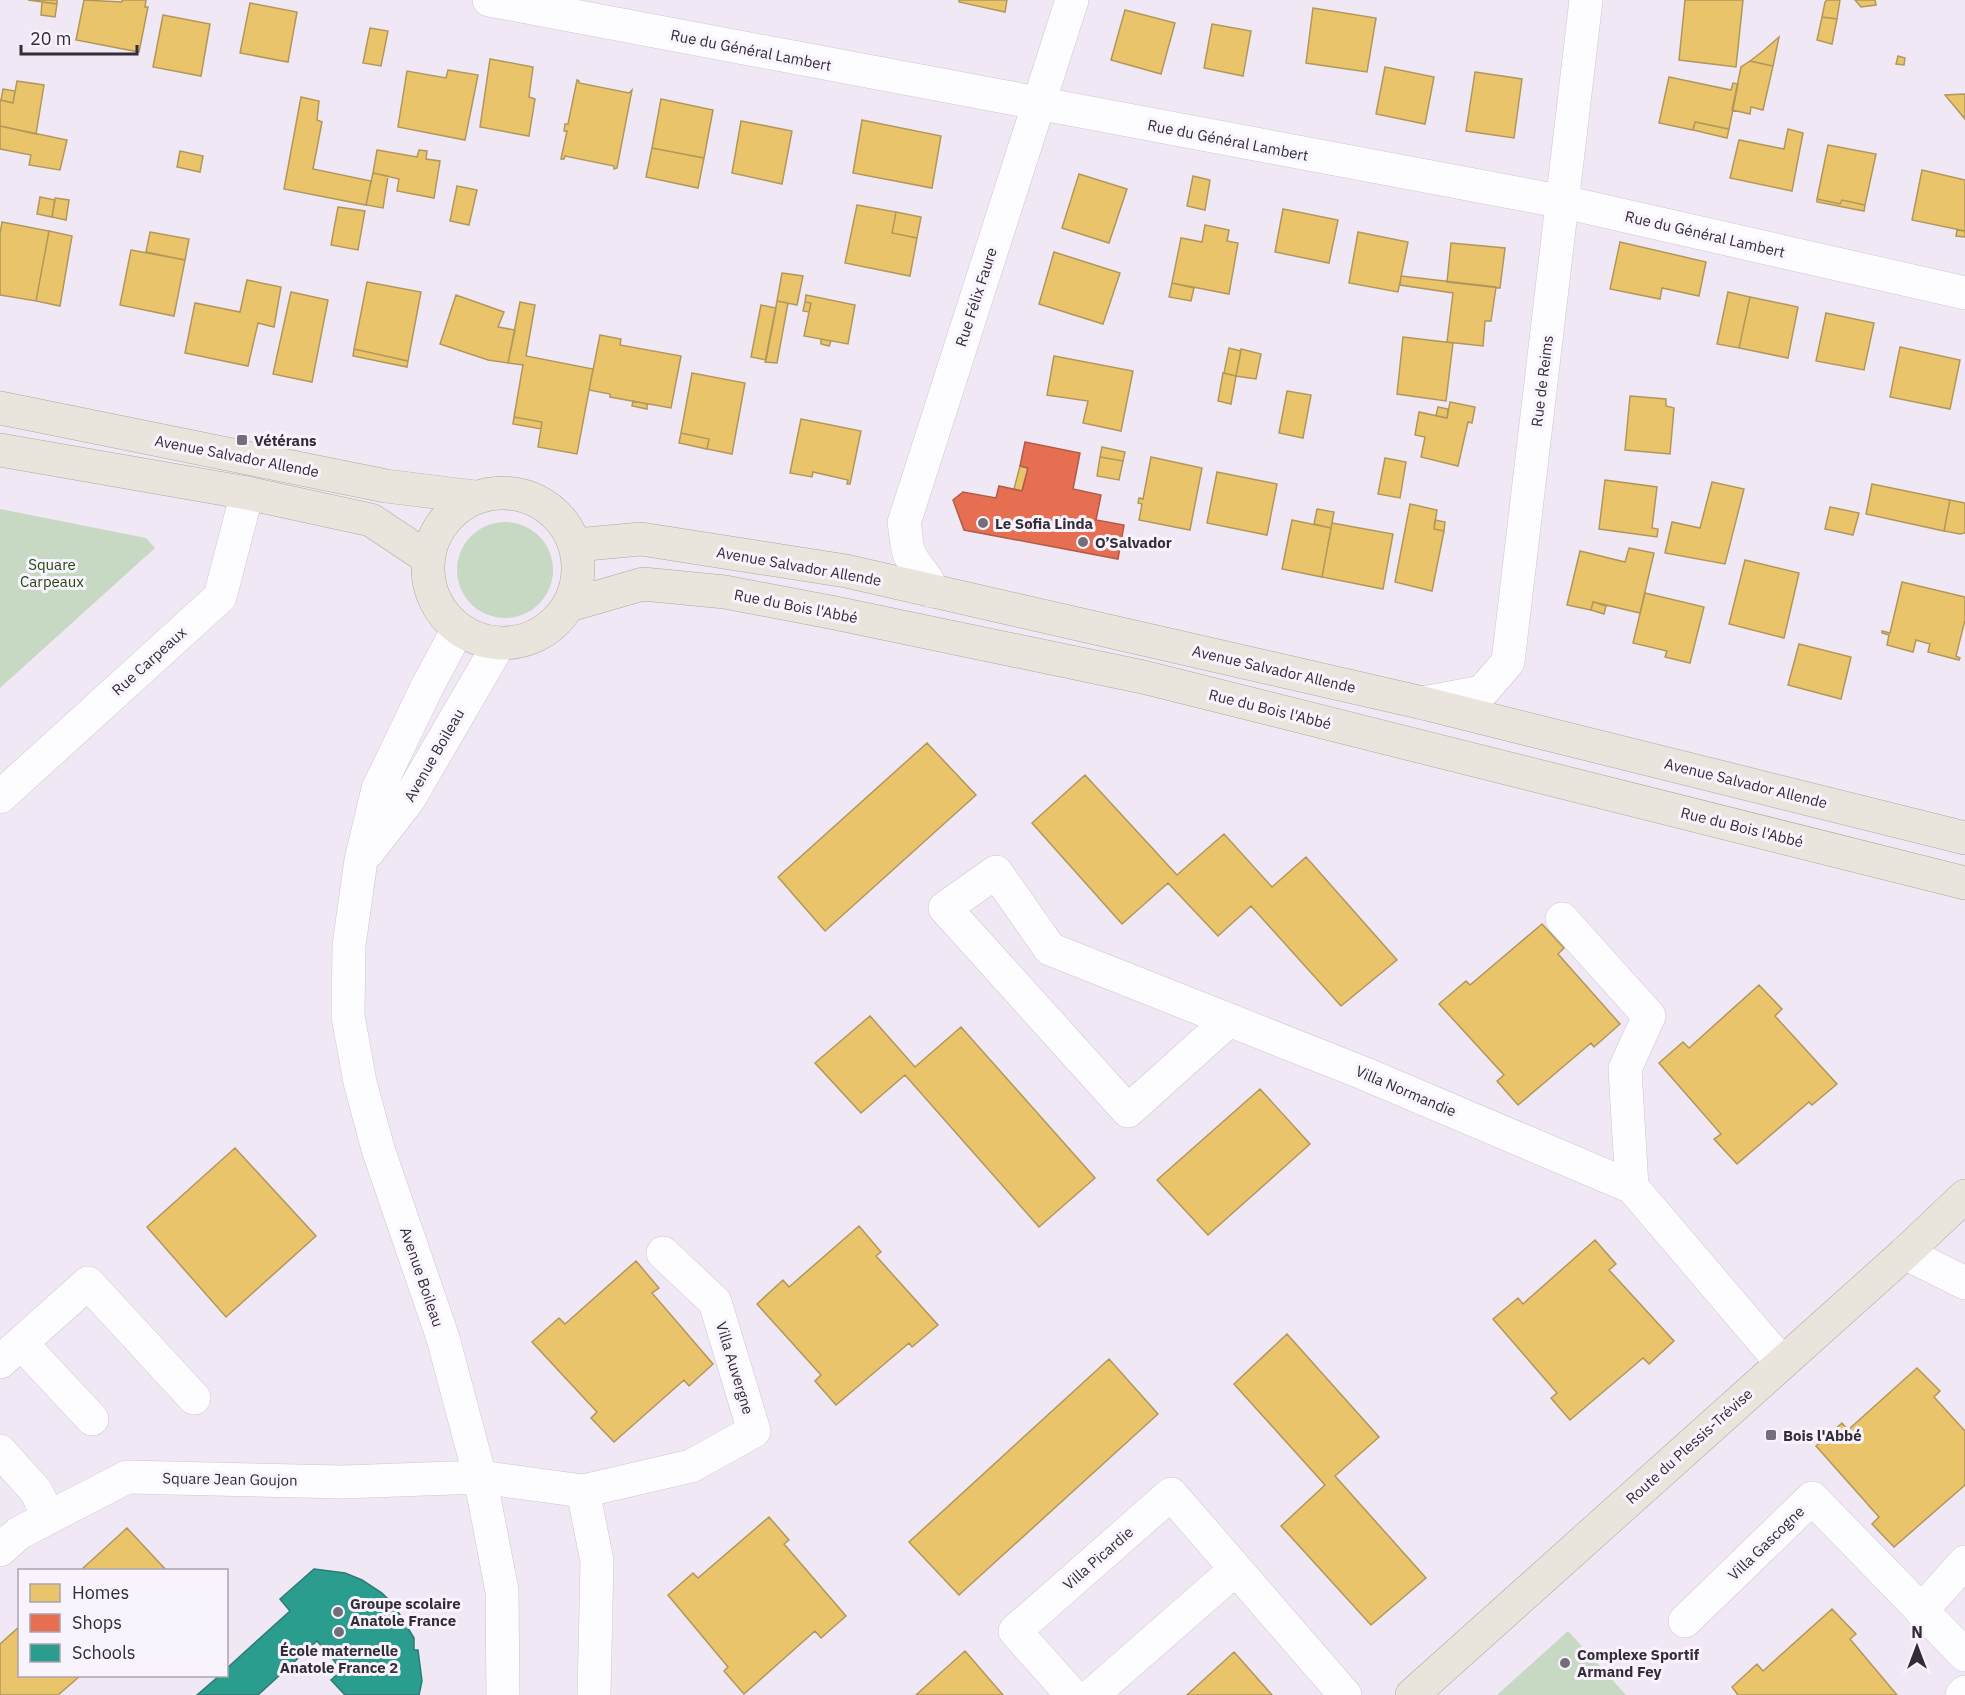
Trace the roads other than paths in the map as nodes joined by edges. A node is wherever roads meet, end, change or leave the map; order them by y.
1 (489, 0) edge
2 (1072, 0) edge
3 (1586, 0) edge
4 (1038, 102) junction
5 (1564, 202) junction
6 (1965, 293) edge
7 (0, 408) edge
8 (0, 450) edge
9 (247, 493) junction
10 (474, 497) junction
11 (576, 545) junction
12 (428, 558) junction
13 (932, 591) junction
14 (570, 605) junction
15 (458, 629) junction
16 (500, 644) junction
17 (1423, 703) junction
18 (0, 797) edge
19 (1965, 837) edge
20 (361, 860) junction
21 (1965, 883) edge
22 (1562, 919) dead end
23 (1229, 1020) junction
24 (1632, 1187) junction
25 (1965, 1196) edge
26 (663, 1253) dead end
27 (1905, 1253) junction
28 (1965, 1283) edge
29 (10, 1353) edge
30 (1782, 1363) junction
31 (194, 1398) dead end
32 (92, 1419) dead end
33 (0, 1451) edge
34 (480, 1477) junction
35 (583, 1491) junction
36 (49, 1518) junction
37 (0, 1550) edge
38 (1965, 1562) edge
39 (1236, 1569) junction
40 (1922, 1611) junction
41 (1685, 1621) dead end
42 (1965, 1655) edge
43 (504, 1695) edge
44 (594, 1695) edge
45 (1072, 1695) edge
46 (1092, 1695) edge
47 (1345, 1695) edge
48 (1412, 1695) edge

1 - 4 street, Rue du Général Lambert
2 - 4 street, Rue Félix Faure
3 - 5 street, Rue de Reims
4 - 5 street, Rue du Général Lambert
4 - 13 street, Rue Félix Faure
5 - 6 street, Rue du Général Lambert
5 - 17 street, Rue de Reims
7 - 10 main road, Avenue Salvador Allende
8 - 9 main road
9 - 12 main road
9 - 18 street, Rue Carpeaux
10 - 11 main road
10 - 12 main road
11 - 13 main road, Avenue Salvador Allende
11 - 14 main road
12 - 15 main road
13 - 17 main road, Avenue Salvador Allende
14 - 16 main road
14 - 21 main road, Rue du Bois l'Abbé
15 - 16 main road
15 - 20 street, Avenue Boileau
16 - 20 street, Avenue Boileau
17 - 19 main road, Avenue Salvador Allende
20 - 34 street, Avenue Boileau
22 - 24 street
23 - 23 street, Villa Normandie
23 - 24 street, Villa Normandie
24 - 30 street, Villa Normandie
25 - 27 main road, Route du Plessis-Trévise
26 - 35 street, Villa Auvergne
27 - 28 street
27 - 30 main road, Route du Plessis-Trévise
29 - 31 street
29 - 32 street
30 - 48 main road, Route du Plessis-Trévise
33 - 36 street
34 - 35 street, Villa Auvergne
34 - 36 street, Square Jean Goujon
34 - 43 street, Avenue Boileau
35 - 44 street
36 - 37 street, Square Jean Goujon
38 - 40 street
39 - 45 street, Villa Picardie
39 - 46 street
39 - 47 street, Villa Picardie
40 - 41 street, Villa Gascogne
40 - 42 street, Villa Gascogne

